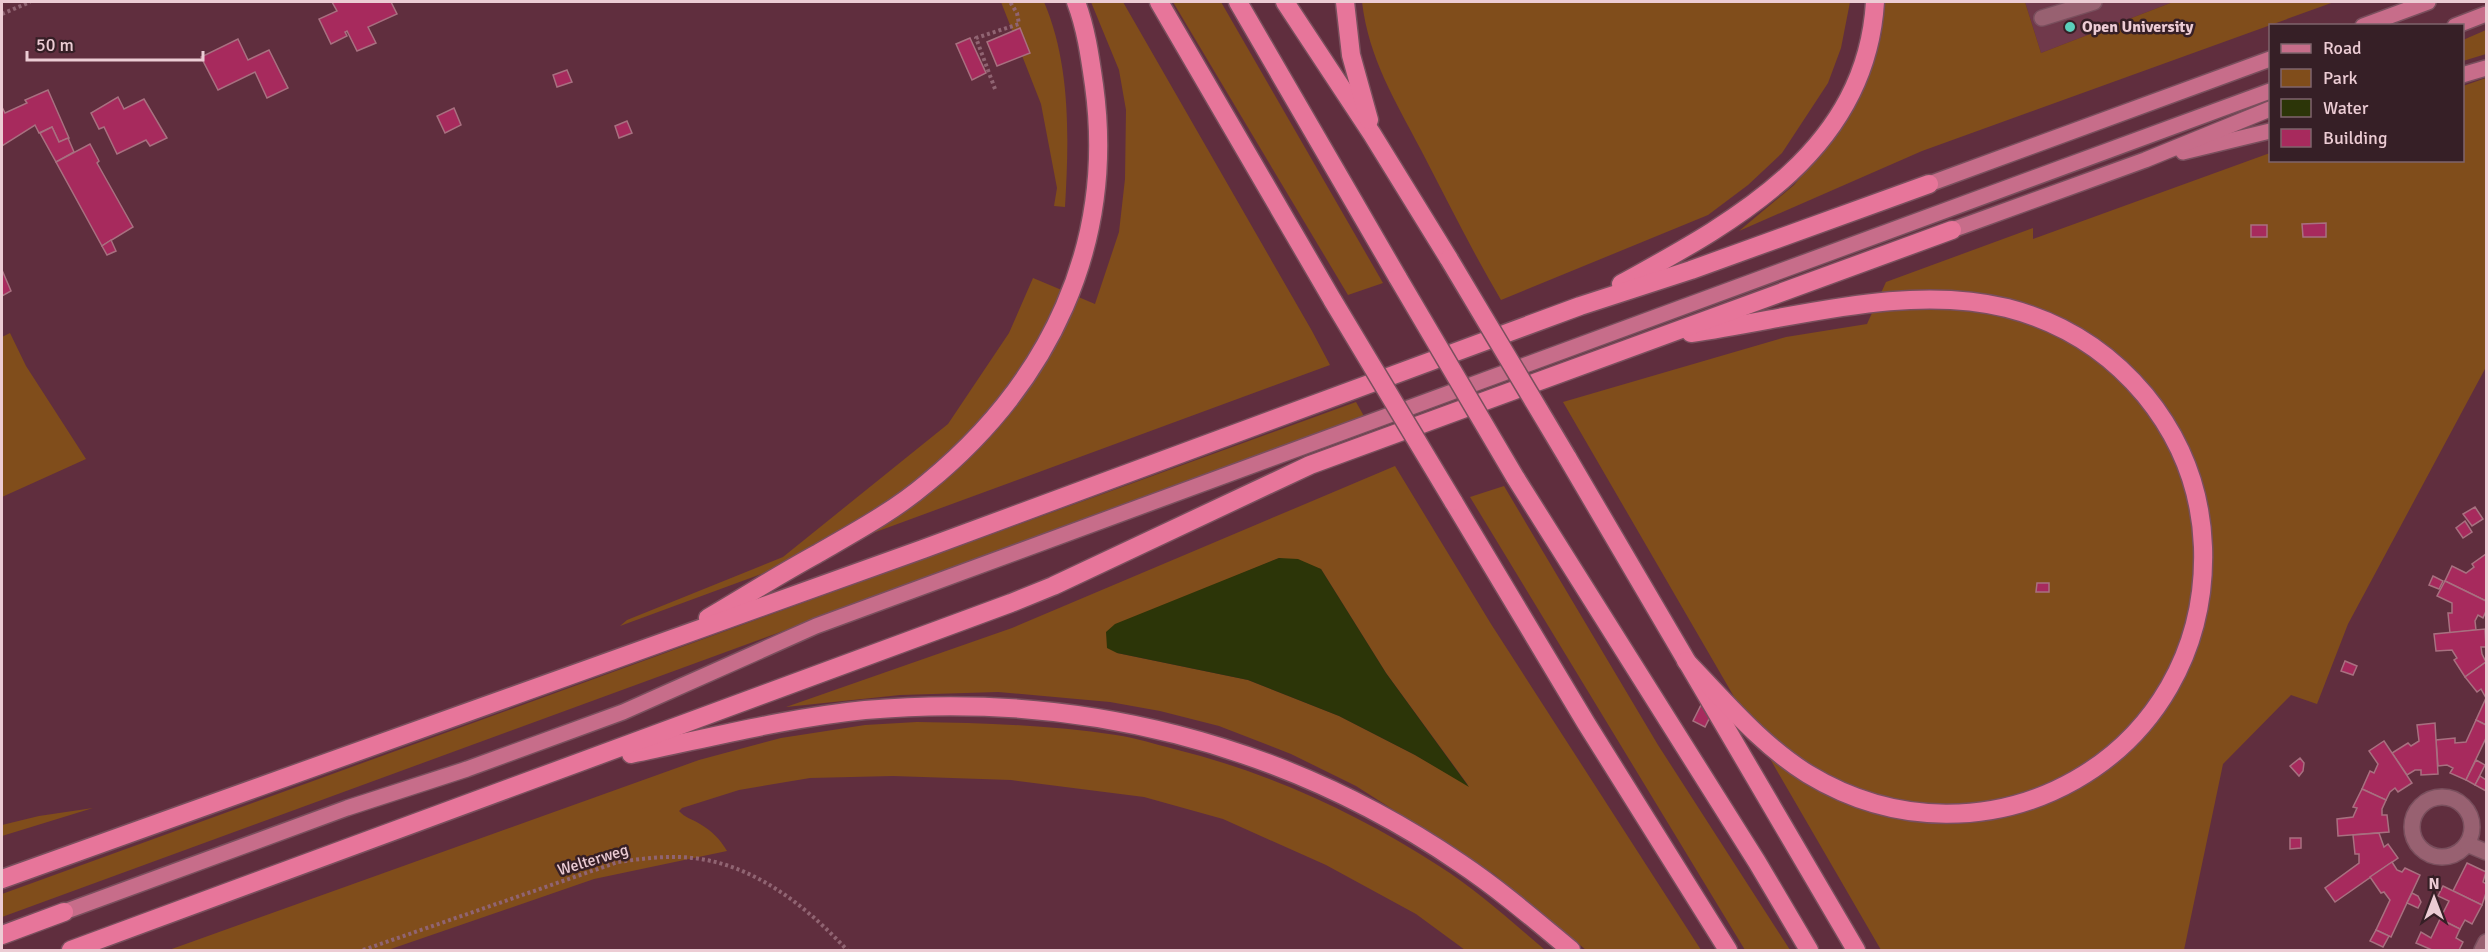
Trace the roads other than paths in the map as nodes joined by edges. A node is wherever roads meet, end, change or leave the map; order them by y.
1 (1076, 2) edge
2 (1160, 2) edge
3 (1238, 2) edge
4 (1285, 2) edge
5 (1345, 2) edge
6 (1875, 2) edge
7 (2094, 2) edge
8 (2428, 2) edge
9 (2487, 14) edge
10 (2042, 18) dead end
11 (2368, 24) edge
12 (2459, 24) edge
13 (2269, 60) edge
14 (2487, 68) edge
15 (2464, 75) edge
16 (2269, 92) edge
17 (2269, 110) edge
18 (2269, 132) edge
19 (1372, 134) junction
20 (2145, 160) junction
21 (1929, 184) joint
22 (1952, 230) joint
23 (1580, 306) junction
24 (1654, 339) junction
25 (670, 640) junction
26 (1686, 661) junction
27 (568, 767) junction
28 (2467, 844) dead end
29 (2487, 852) edge
30 (2, 879) edge
31 (64, 912) joint
32 (2, 935) edge
33 (2487, 942) edge
34 (71, 951) edge
35 (1571, 951) edge
36 (1728, 951) edge
37 (1809, 951) edge
38 (1856, 951) edge
39 (2482, 951) edge

1 - 25 highway
2 - 36 highway, bridge
3 - 37 highway, bridge
4 - 19 highway
5 - 19 highway
6 - 23 highway
7 - 10 street
8 - 11 main road
9 - 12 main road
13 - 21 main road
14 - 15 main road
16 - 31 main road
17 - 20 main road
18 - 20 main road
19 - 26 highway, bridge
20 - 22 main road
21 - 23 highway
22 - 24 highway
23 - 25 highway
24 - 26 highway
24 - 27 highway
25 - 30 highway
26 - 38 highway
27 - 34 highway
27 - 35 highway
28 - 29 street
31 - 32 highway
33 - 39 street

